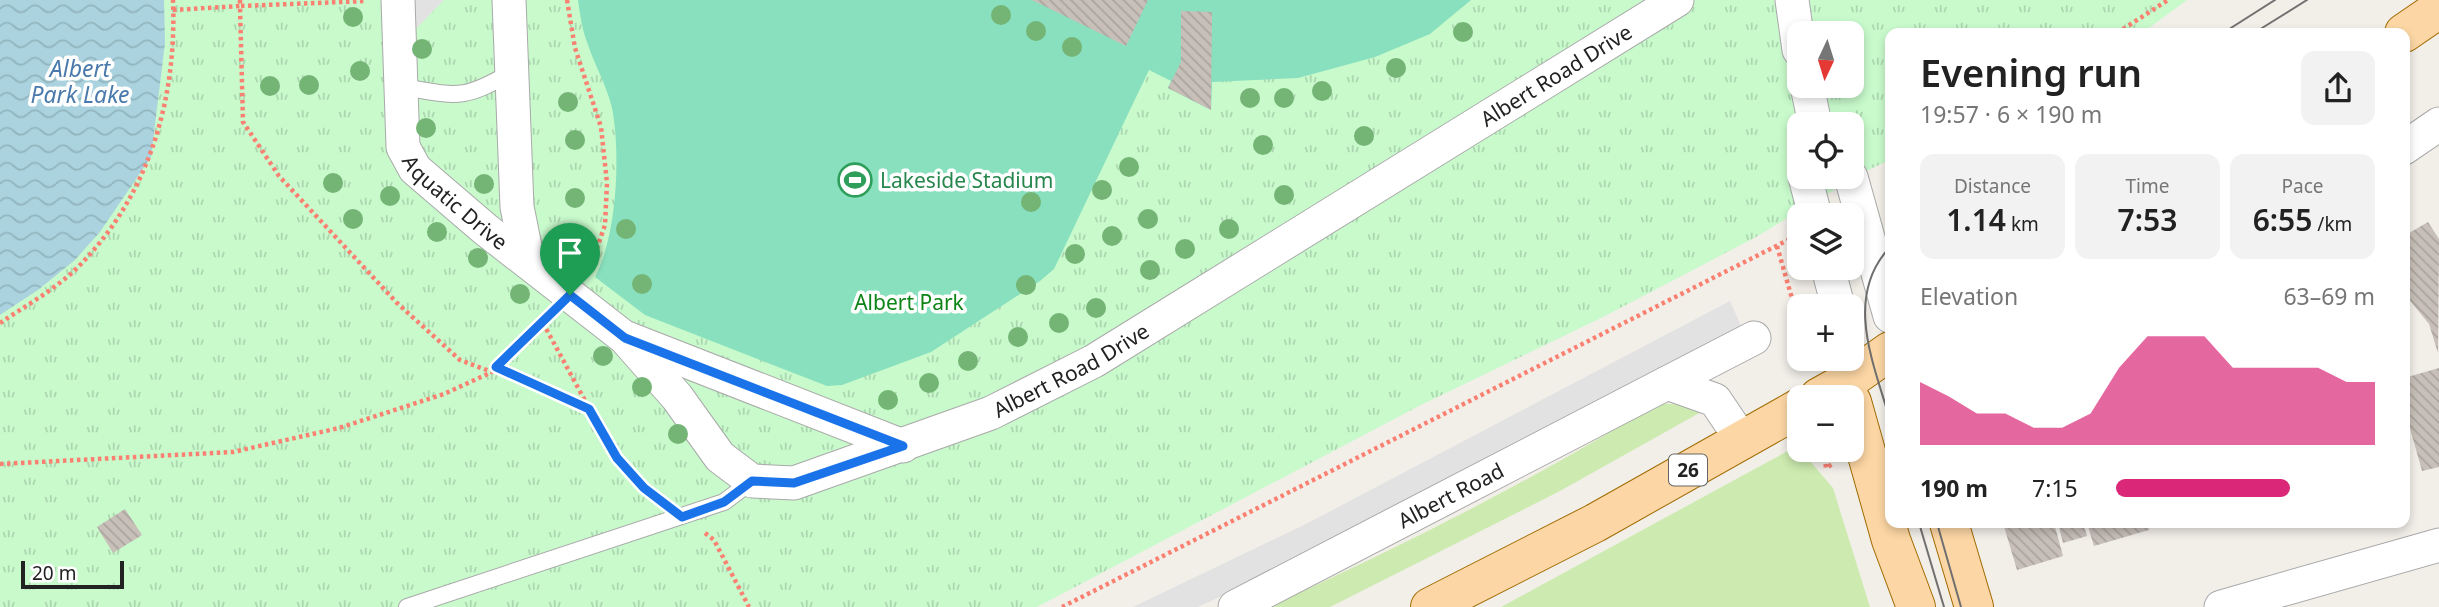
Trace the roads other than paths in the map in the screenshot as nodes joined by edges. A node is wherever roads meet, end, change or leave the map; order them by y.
1 (398, 0) edge
2 (509, 0) edge
3 (1676, 0) edge
4 (1792, 0) edge
5 (2439, 9) edge
6 (1795, 21) edge
7 (2410, 29) edge
8 (513, 71) junction
9 (402, 87) junction
10 (2439, 124) edge
11 (2410, 144) edge
12 (1854, 189) edge
13 (528, 261) junction
14 (1885, 298) edge
15 (625, 338) junction
16 (1754, 338) dead end
17 (1885, 355) edge
18 (1667, 383) junction
19 (1845, 385) edge
20 (1787, 415) edge
21 (1742, 440) junction
22 (903, 446) junction
23 (1864, 456) edge
24 (752, 481) junction
25 (1885, 521) edge
26 (1887, 528) edge
27 (1950, 528) edge
28 (2439, 545) edge
29 (407, 607) edge
30 (1235, 607) edge
31 (1430, 607) edge
32 (1916, 607) edge
33 (1974, 607) edge
34 (2221, 607) edge

1 - 9 street, Aquatic Drive
2 - 8 street, Aquatic Drive
3 - 22 street, Albert Road Drive
4 - 6 street
5 - 7 main road
8 - 9 lane
8 - 13 street, Aquatic Drive
9 - 13 street, Aquatic Drive
10 - 11 street
12 - 14 street
13 - 15 street, Aquatic Drive
15 - 22 street, Aquatic Drive
15 - 24 street, Aquatic Drive
16 - 18 street, Albert Road
17 - 19 main road
18 - 21 street
18 - 30 street, Albert Road
20 - 21 main road, 26
21 - 31 main road, 26
22 - 24 street, Albert Road Drive
23 - 25 main road
24 - 29 lane
26 - 32 main road
27 - 33 main road
28 - 34 street

